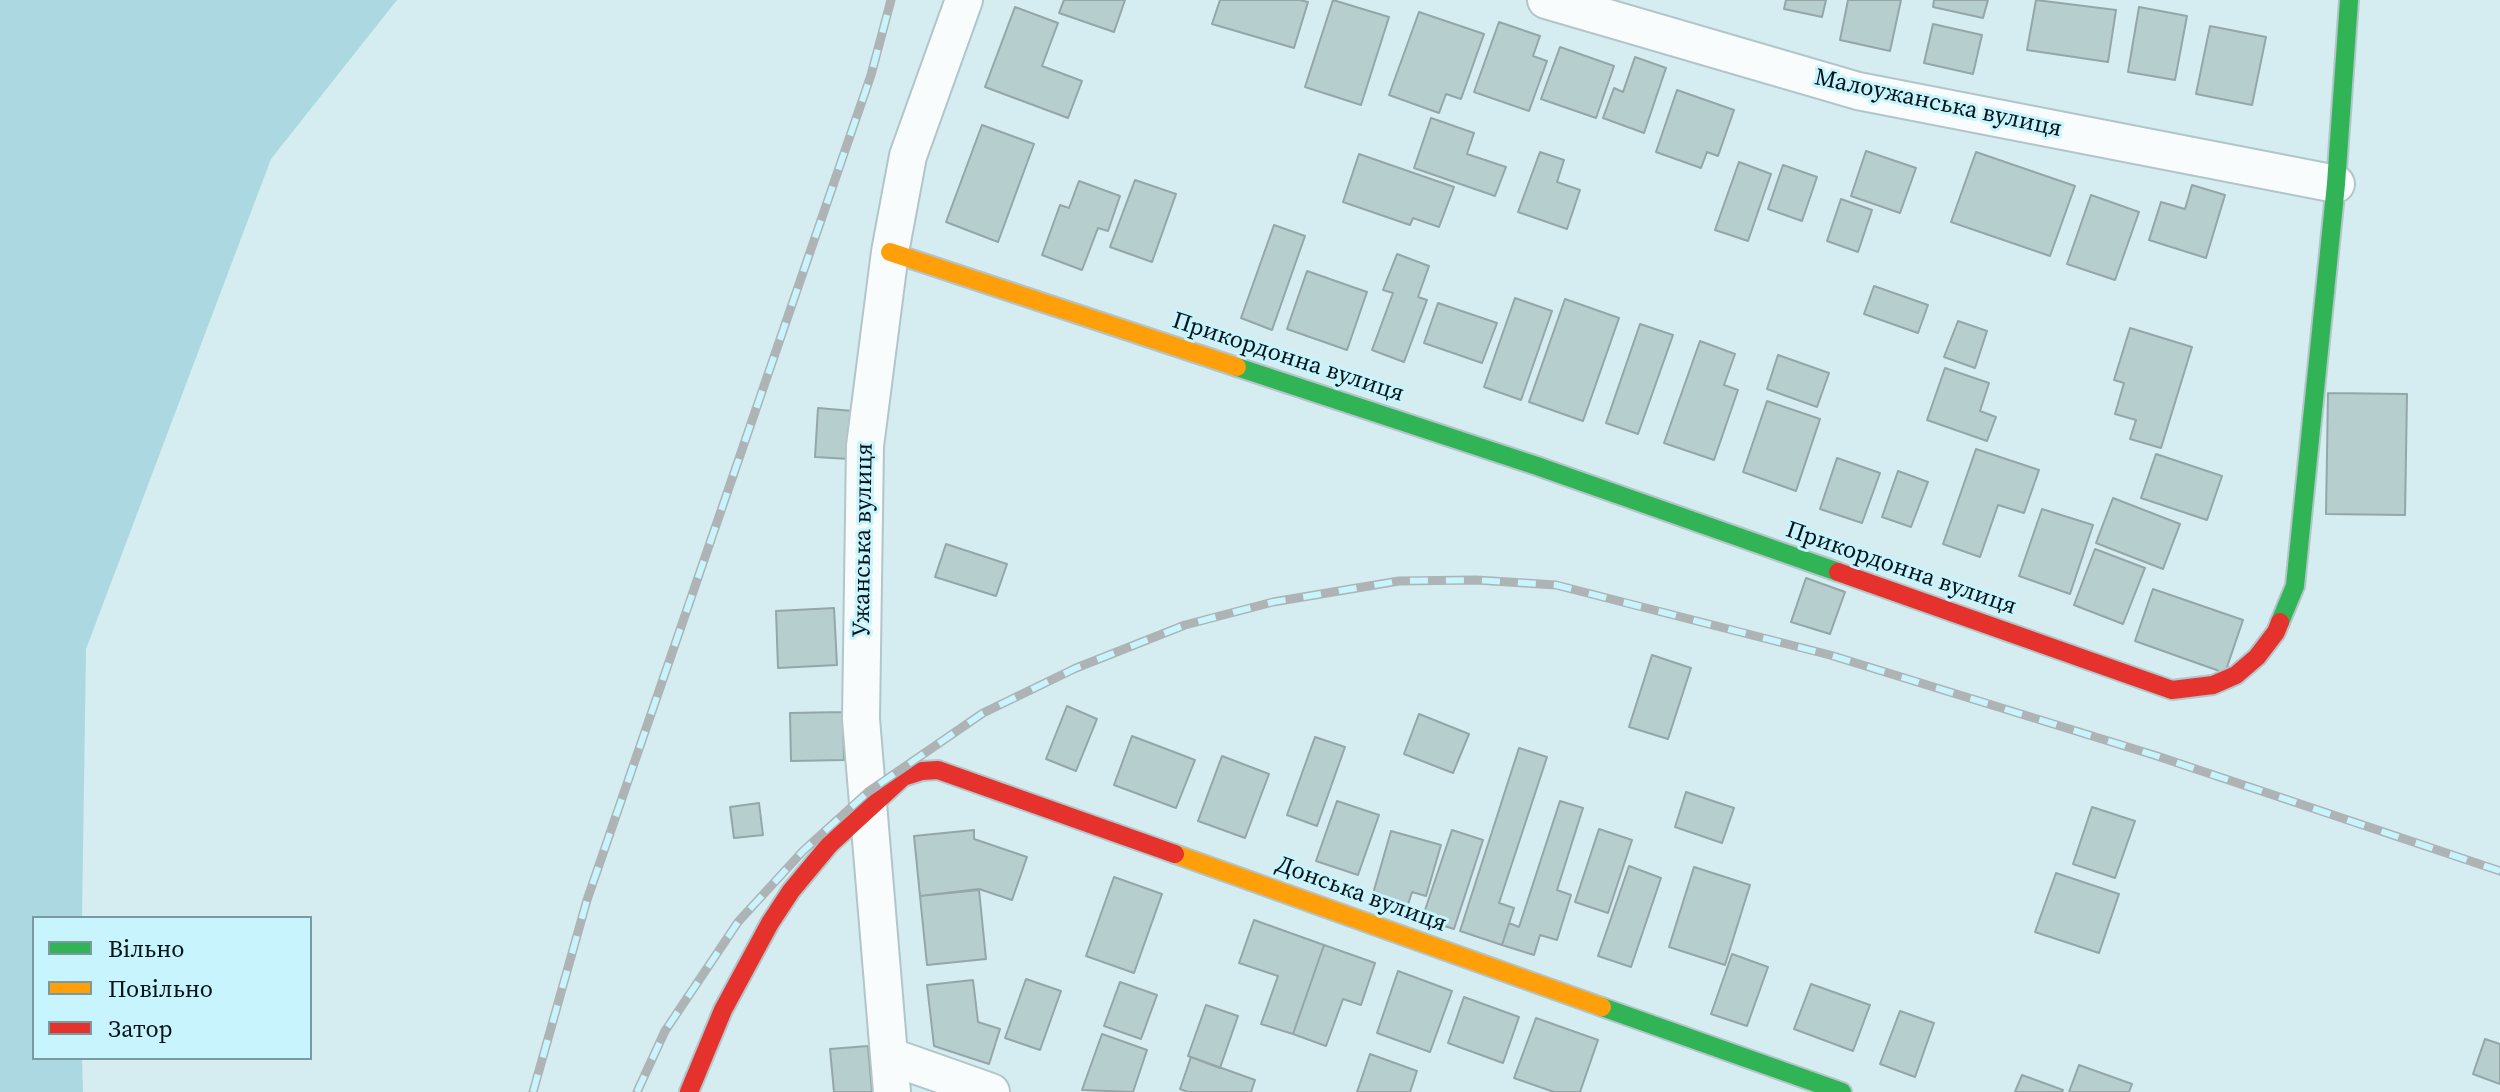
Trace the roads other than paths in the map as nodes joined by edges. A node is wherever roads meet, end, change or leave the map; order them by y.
1 (964, 0) edge
2 (1546, 0) edge
3 (2349, 0) edge
4 (2336, 184) junction
5 (890, 252) junction
6 (870, 806) junction
7 (889, 1056) junction
8 (689, 1092) edge
9 (892, 1092) edge
10 (991, 1092) edge
11 (1842, 1092) edge

1 - 5 street, Ужанська вулиця
2 - 4 street, Малоужанська вулиця
3 - 4 street, Прикордонна вулиця
4 - 5 street, Прикордонна вулиця
5 - 6 street, Ужанська вулиця
6 - 7 street, Ужанська вулиця
6 - 8 street
6 - 11 street, Донська вулиця
7 - 9 street, Ужанська вулиця
7 - 10 street

